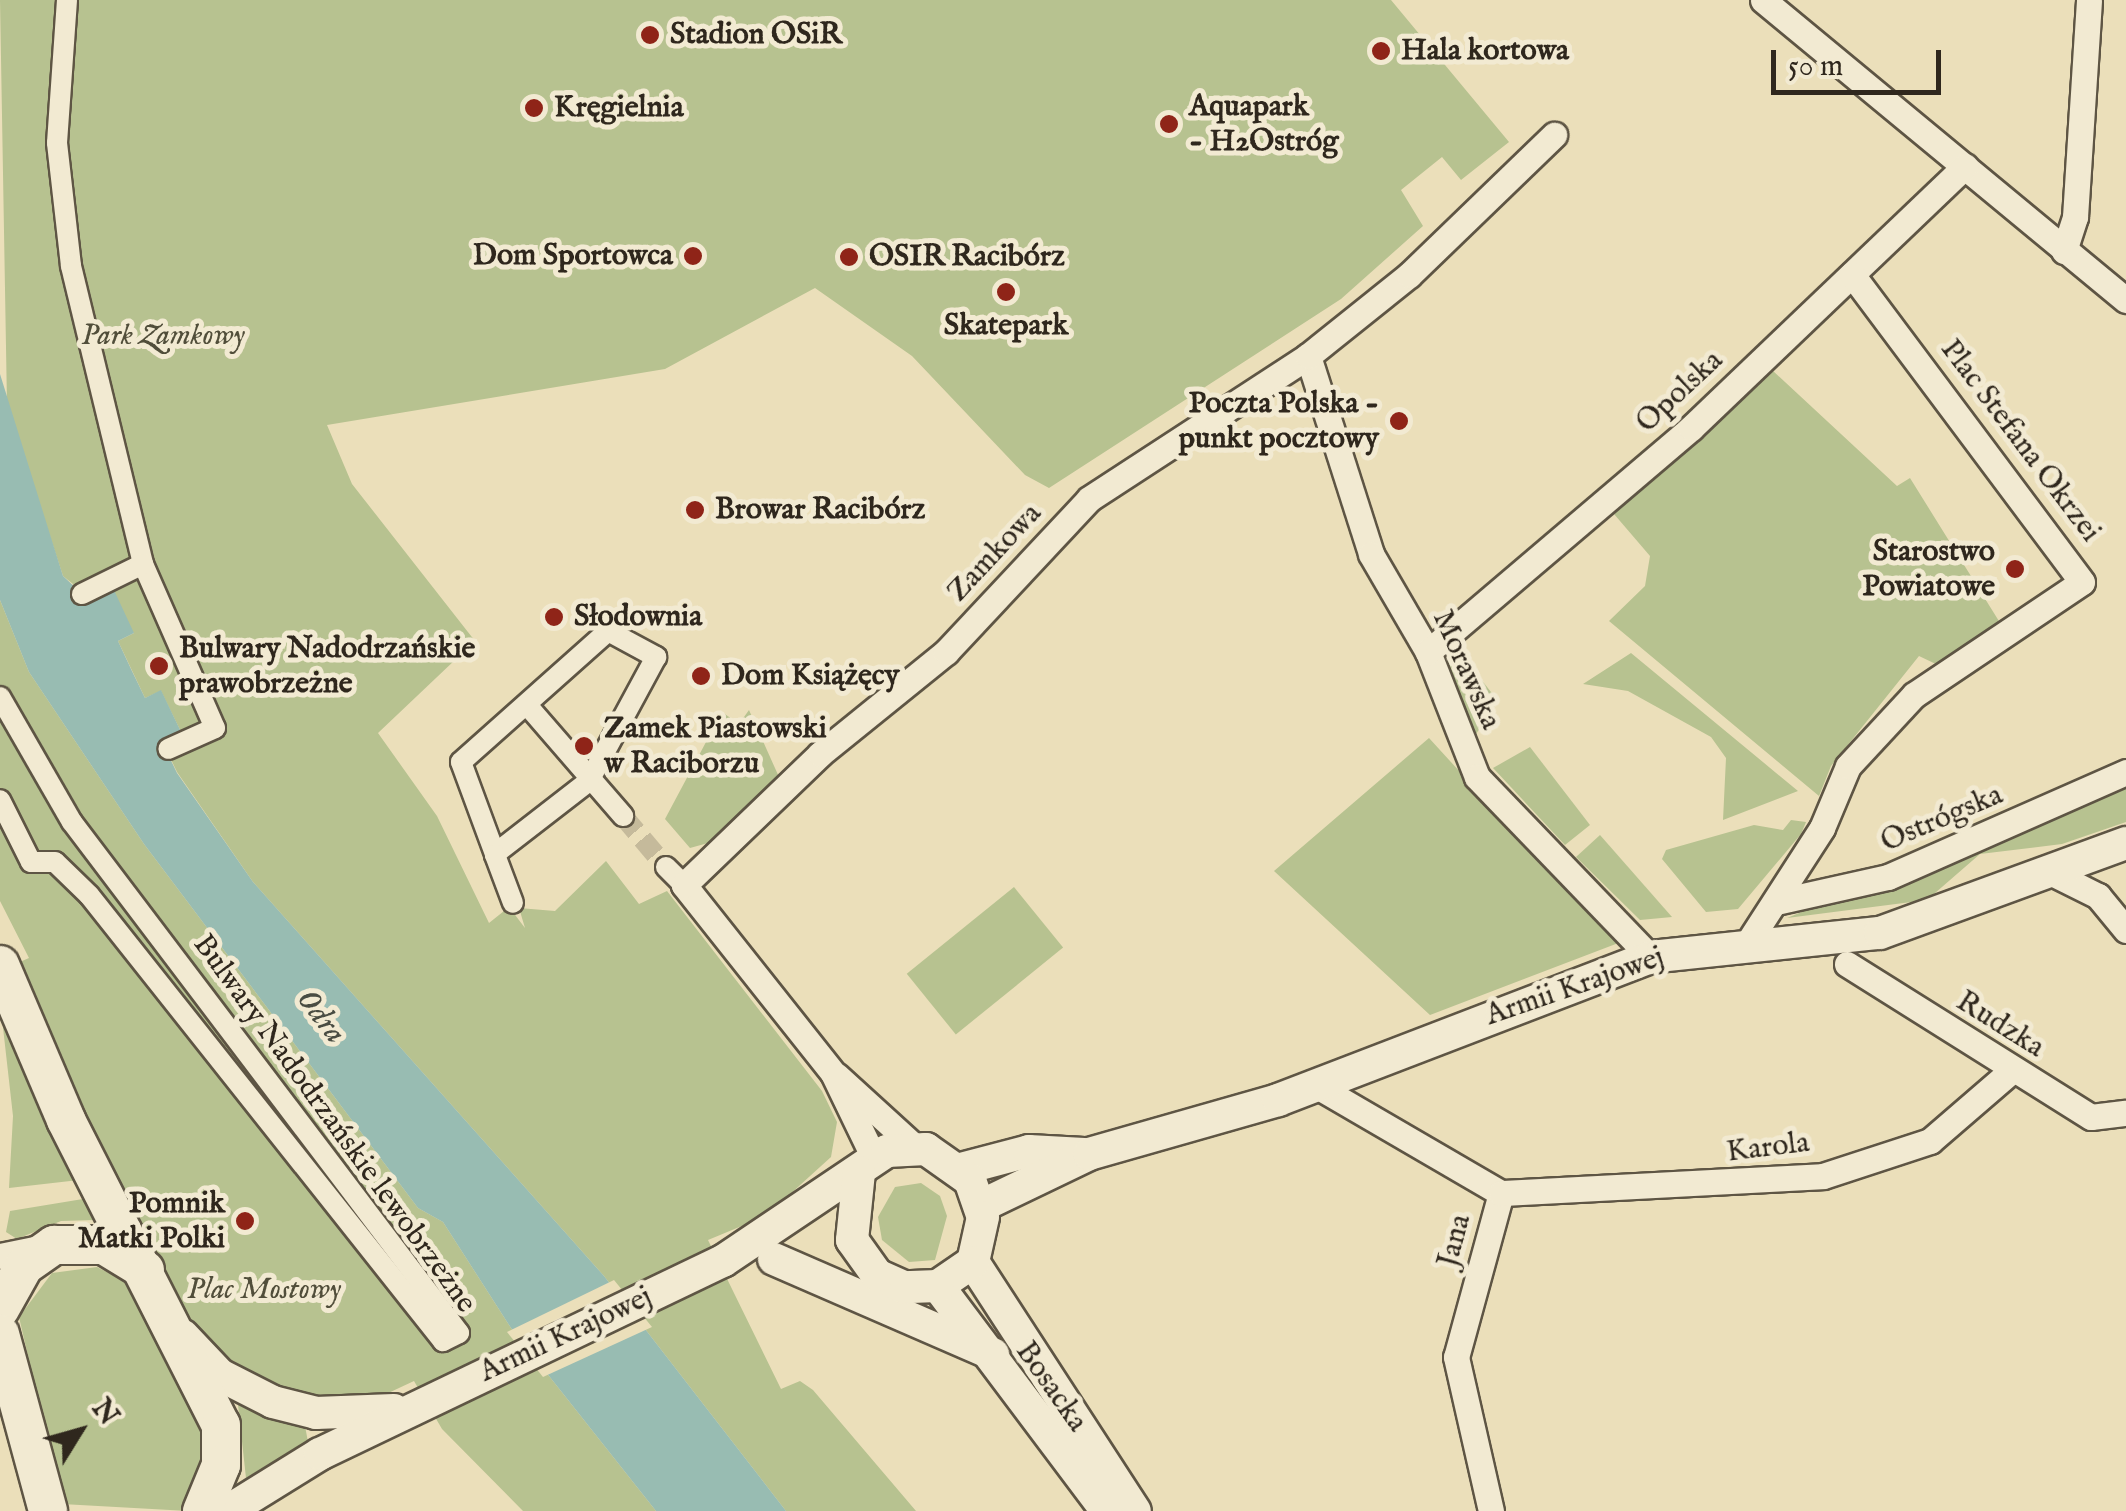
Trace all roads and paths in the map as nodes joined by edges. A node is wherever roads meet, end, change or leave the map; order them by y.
1 (67, 0) edge
2 (1763, 0) edge
3 (2089, 0) edge
4 (1554, 135) dead end
5 (1964, 166) junction
6 (2064, 251) junction
7 (1852, 274) junction
8 (2126, 300) edge
9 (1308, 356) junction
10 (143, 564) junction
11 (82, 594) dead end
12 (1428, 652) junction
13 (0, 697) edge
14 (527, 706) junction
15 (168, 749) dead end
16 (2126, 772) edge
17 (590, 781) junction
18 (0, 800) edge
19 (623, 816) tunnel mouth
20 (2126, 843) edge
21 (495, 854) junction
22 (666, 866) tunnel mouth
23 (2050, 872) junction
24 (684, 885) junction
25 (1776, 902) junction
26 (513, 903) dead end
27 (2126, 930) edge
28 (1748, 944) junction
29 (1650, 957) junction
30 (1847, 964) dead end
31 (0, 965) edge
32 (2010, 1072) junction
33 (834, 1073) junction
34 (1317, 1086) junction
35 (2126, 1112) edge
36 (915, 1147) junction
37 (1088, 1154) junction
38 (866, 1165) junction
39 (961, 1170) junction
40 (1501, 1193) junction
41 (981, 1206) junction
42 (54, 1245) junction
43 (858, 1254) junction
44 (0, 1256) edge
45 (774, 1258) junction
46 (724, 1261) junction
47 (972, 1262) junction
48 (148, 1272) junction
49 (938, 1286) junction
50 (0, 1309) edge
51 (180, 1333) junction
52 (0, 1334) edge
53 (997, 1356) junction
54 (420, 1404) junction
55 (38, 1503) edge
56 (202, 1511) edge
57 (228, 1511) edge
58 (1107, 1511) edge
59 (1135, 1511) edge
60 (1491, 1511) edge

1 - 10 street
2 - 5 street
3 - 6 street
4 - 9 street, Zamkowa
5 - 6 street
5 - 7 street, Opolska
6 - 8 street
7 - 12 street, Opolska
7 - 25 street, Plac Stefana Okrzei
9 - 12 street, Morawska
9 - 24 street, Zamkowa
10 - 11 street
10 - 15 street
12 - 29 street, Morawska
13 - 18 street, Bulwary Nadodrzańskie lewobrzeżne
14 - 17 street
14 - 17 street
14 - 21 street
16 - 25 street, Ostrógska
17 - 19 street
17 - 21 street
20 - 23 street, Armii Krajowej
21 - 26 street
22 - 24 street
23 - 27 street
23 - 28 street, Armii Krajowej
24 - 33 street
25 - 28 street, Plac Stefana Okrzei
28 - 29 street, Armii Krajowej
29 - 34 street, Armii Krajowej
30 - 32 street, Rudzka
31 - 48 main road
32 - 35 street, Rudzka
32 - 40 street, Karola
33 - 36 street
33 - 38 street
34 - 37 street, Armii Krajowej
34 - 40 street, Jana
36 - 38 street
36 - 39 street
37 - 39 street, Armii Krajowej
37 - 41 street, Armii Krajowej
38 - 43 street
38 - 46 street, Armii Krajowej
39 - 41 street
40 - 60 street, Jana
41 - 47 street
42 - 44 street
42 - 48 main road
42 - 50 main road
43 - 45 street, Armii Krajowej
43 - 49 street
45 - 46 street, Armii Krajowej
45 - 53 street
46 - 54 street, Armii Krajowej
47 - 49 street
47 - 59 street, Bosacka
48 - 51 main road
49 - 53 street, Bosacka
51 - 54 street, Armii Krajowej
51 - 56 main road
52 - 55 main road
53 - 58 street, Bosacka
54 - 57 street, Armii Krajowej

